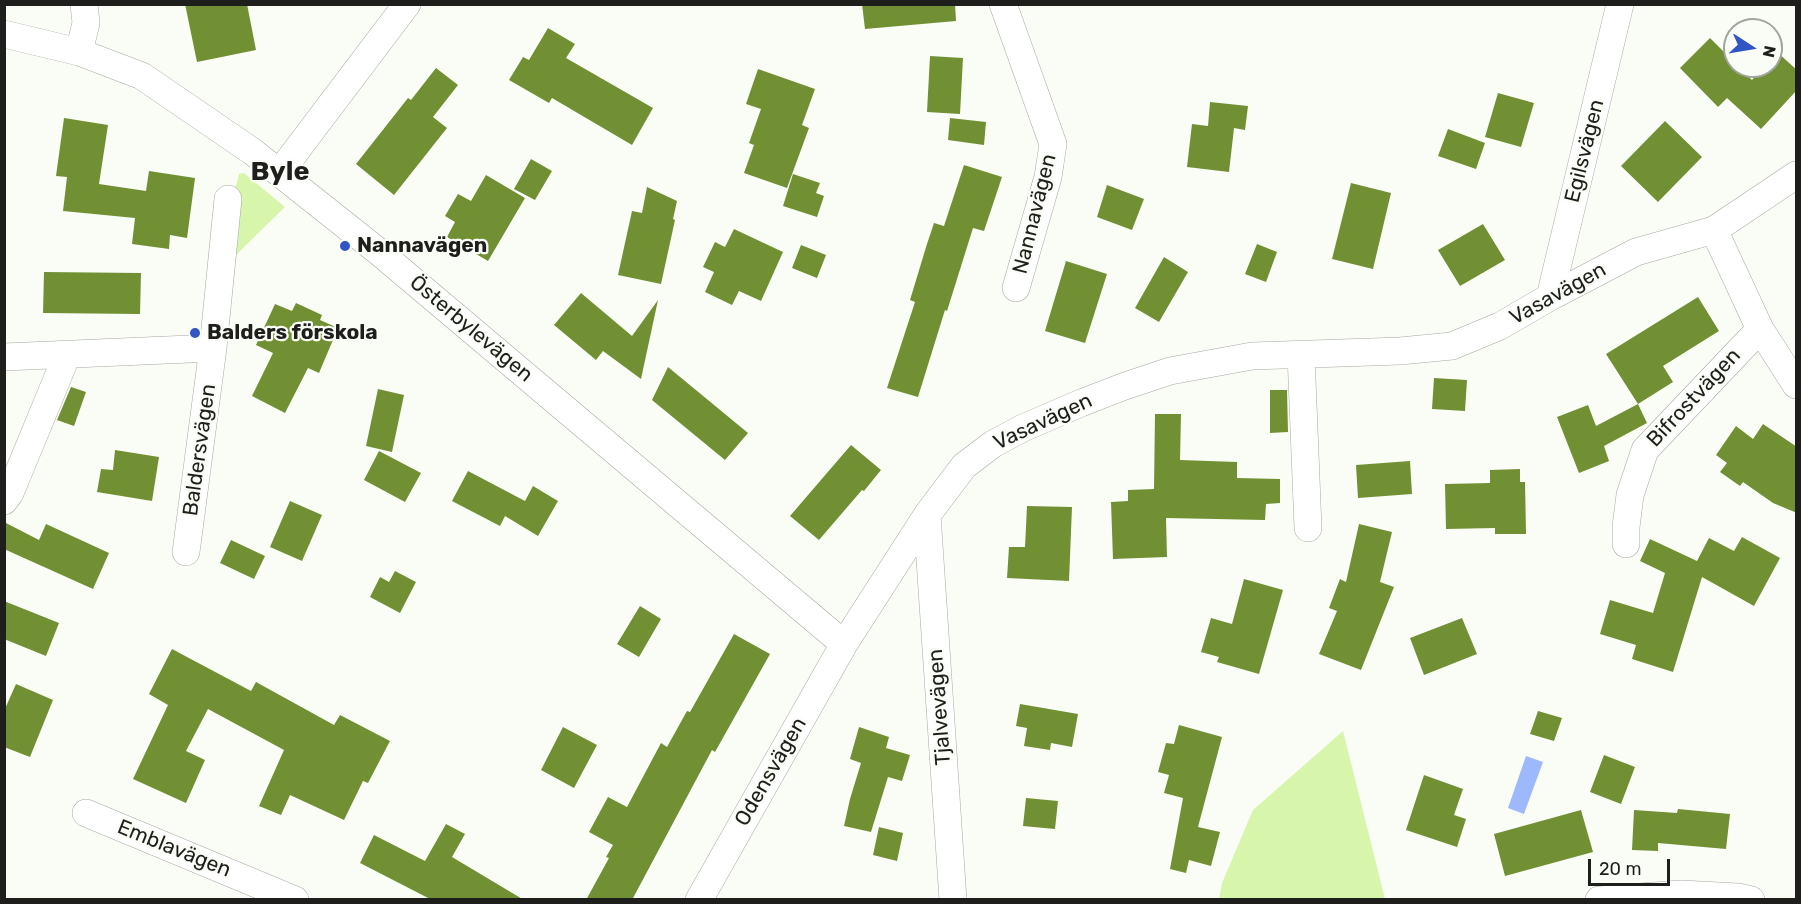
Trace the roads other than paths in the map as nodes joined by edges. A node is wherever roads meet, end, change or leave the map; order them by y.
1 (84, 4) edge
2 (407, 4) edge
3 (1003, 4) edge
4 (1620, 4) edge
5 (4, 34) edge
6 (79, 52) junction
7 (280, 172) junction
8 (1797, 175) edge
9 (228, 199) dead end
10 (1714, 230) junction
11 (1016, 288) dead end
12 (1550, 297) junction
13 (1760, 329) junction
14 (213, 348) junction
15 (1301, 354) junction
16 (67, 355) junction
17 (4, 357) edge
18 (1789, 358) edge
19 (1797, 385) edge
20 (4, 501) edge
21 (927, 515) junction
22 (1308, 528) dead end
23 (1626, 544) dead end
24 (186, 552) dead end
25 (844, 644) junction
26 (86, 813) dead end
27 (295, 900) edge
28 (699, 900) edge
29 (953, 900) edge
30 (1599, 900) edge
31 (1751, 900) edge

1 - 6 street
2 - 7 street
3 - 11 street, Nannavägen
4 - 12 street, Egilsvägen
5 - 6 street, Österbylevägen
6 - 7 street, Österbylevägen
7 - 25 street, Österbylevägen
8 - 10 street, Vasavägen
9 - 14 street, Baldersvägen
10 - 12 street, Vasavägen
10 - 13 street, Bifrostvägen
12 - 15 street, Vasavägen
13 - 18 street, Bifrostvägen
13 - 23 street, Bifrostvägen
14 - 16 street
14 - 24 street, Baldersvägen
15 - 21 street, Vasavägen
15 - 22 street
16 - 17 street
16 - 20 street
18 - 19 street, Bifrostvägen
21 - 25 street, Vasavägen
21 - 29 street, Tjalvevägen
25 - 28 street, Odensvägen
26 - 27 street, Emblavägen
30 - 31 street

